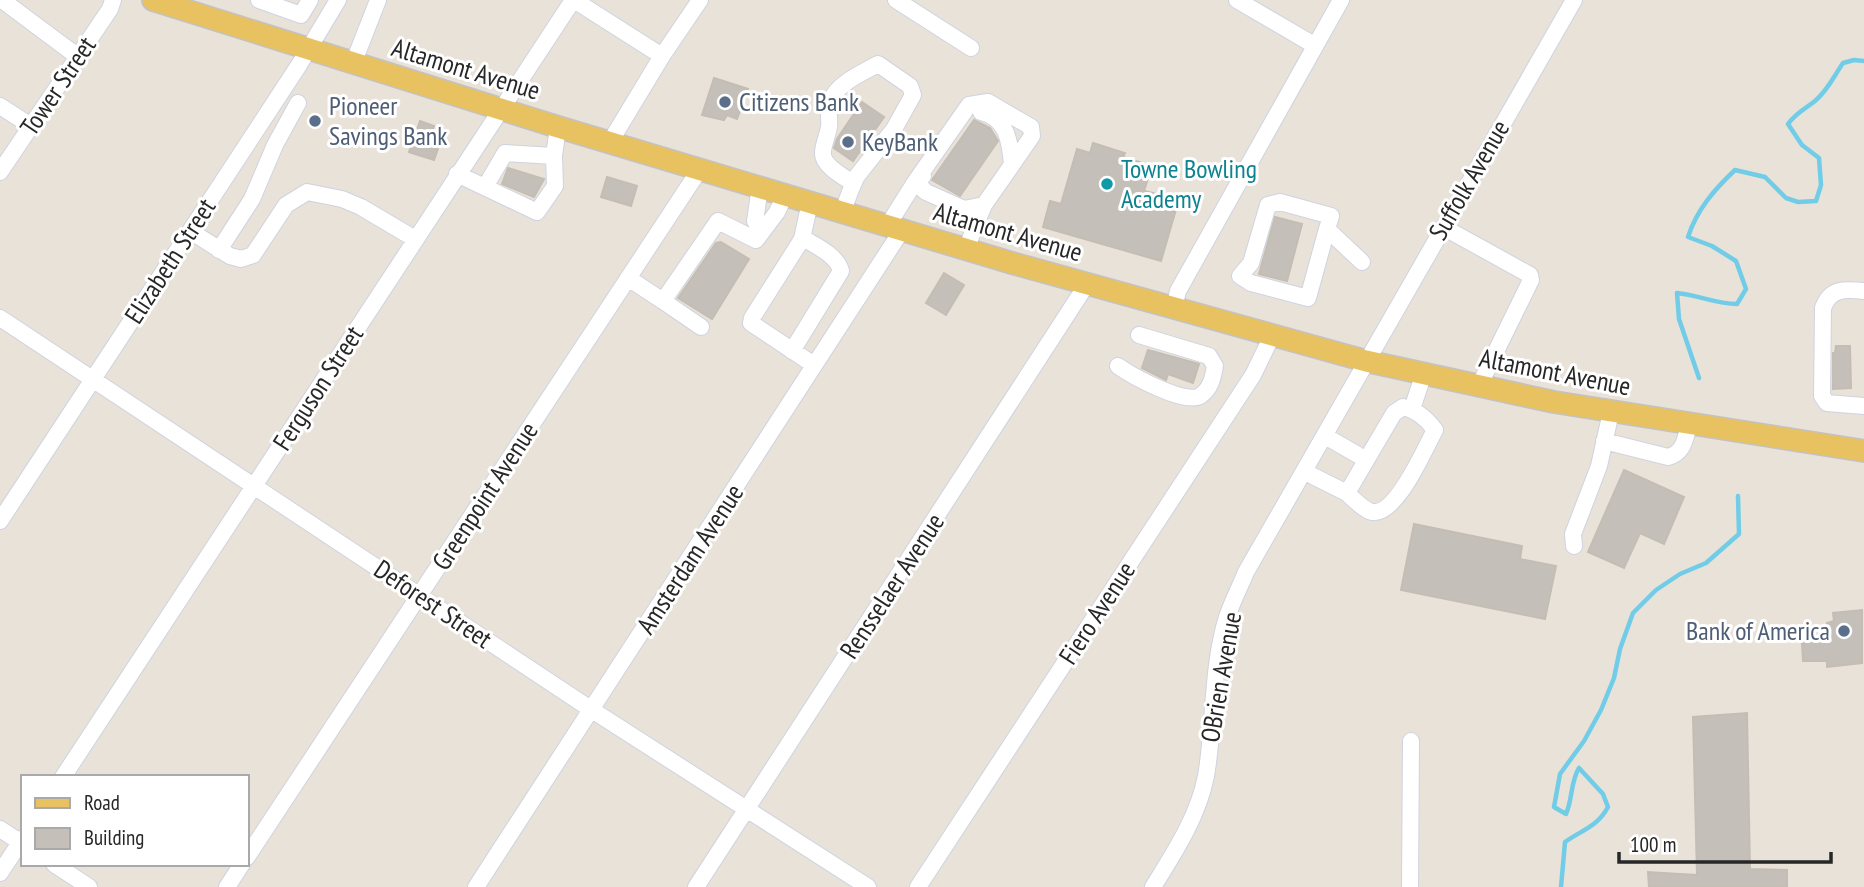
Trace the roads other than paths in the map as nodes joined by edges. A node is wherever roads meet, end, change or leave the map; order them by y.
1 (2, 0) edge
2 (113, 0) edge
3 (153, 0) edge
4 (259, 0) edge
5 (310, 0) edge
6 (338, 0) edge
7 (378, 0) edge
8 (574, 0) edge
9 (699, 0) edge
10 (896, 0) edge
11 (1237, 0) edge
12 (1341, 0) edge
13 (1573, 0) edge
14 (1314, 45) junction
15 (971, 48) dead end
16 (307, 50) junction
17 (662, 56) junction
18 (78, 57) junction
19 (353, 64) junction
20 (872, 68) junction
21 (298, 103) dead end
22 (0, 106) edge
23 (501, 109) junction
24 (31, 126) junction
25 (558, 127) junction
26 (828, 132) junction
27 (254, 133) junction
28 (610, 142) junction
29 (275, 145) junction
30 (554, 156) junction
31 (1012, 165) junction
32 (700, 169) junction
33 (0, 172) edge
34 (457, 174) junction
35 (915, 182) junction
36 (853, 183) junction
37 (485, 187) junction
38 (760, 187) junction
39 (785, 195) junction
40 (810, 202) junction
41 (984, 205) junction
42 (844, 212) junction
43 (1443, 226) junction
44 (895, 228) junction
45 (1327, 229) junction
46 (190, 231) junction
47 (761, 232) junction
48 (803, 238) junction
49 (415, 239) junction
50 (966, 249) junction
51 (224, 253) junction
52 (1362, 262) dead end
53 (628, 278) junction
54 (1087, 284) junction
55 (1864, 291) edge
56 (663, 301) junction
57 (1174, 308) junction
58 (0, 318) edge
59 (701, 327) dead end
60 (1139, 335) dead end
61 (1272, 336) junction
62 (792, 351) junction
63 (1366, 362) junction
64 (814, 365) junction
65 (1118, 366) dead end
66 (1424, 373) junction
67 (92, 380) junction
68 (1479, 386) junction
69 (1864, 405) edge
70 (1412, 409) junction
71 (1611, 412) junction
72 (1689, 425) junction
73 (1325, 436) junction
74 (1604, 441) junction
75 (1864, 451) edge
76 (1358, 455) dead end
77 (1305, 472) junction
78 (254, 487) junction
79 (1347, 493) junction
80 (0, 521) edge
81 (1574, 546) dead end
82 (420, 594) junction
83 (592, 710) junction
84 (1411, 741) dead end
85 (64, 775) edge
86 (747, 808) junction
87 (0, 829) edge
88 (21, 841) edge
89 (21, 843) edge
90 (248, 856) edge
91 (57, 866) edge
92 (241, 866) edge
93 (0, 873) edge
94 (89, 887) edge
95 (227, 887) edge
96 (476, 887) edge
97 (696, 887) edge
98 (868, 887) edge
99 (918, 887) edge
100 (1153, 887) edge
101 (1410, 887) edge

1 - 18 street
2 - 18 street, Tower Street
3 - 16 main road, Altamont Avenue
4 - 5 street
6 - 16 street, Elizabeth Street
7 - 19 street
8 - 17 street
8 - 23 street, Ferguson Street
9 - 17 street
10 - 15 street
11 - 14 street
12 - 14 street
13 - 43 street, Suffolk Avenue
14 - 57 street
16 - 19 main road, Altamont Avenue
16 - 27 street, Elizabeth Street
17 - 28 street
18 - 24 street, Tower Street
19 - 23 main road, Altamont Avenue
20 - 26 street
20 - 26 street
20 - 36 street
21 - 29 street
22 - 24 street
23 - 25 main road, Altamont Avenue
23 - 34 street, Ferguson Street
24 - 33 street, Tower Street
25 - 28 main road, Altamont Avenue
25 - 30 street
26 - 36 street
27 - 29 street
27 - 46 street, Elizabeth Street
28 - 32 main road, Altamont Avenue
29 - 51 street
30 - 37 street
30 - 37 street
31 - 35 street
31 - 35 street
31 - 41 street
32 - 38 main road, Altamont Avenue
32 - 53 street, Greenpoint Avenue
34 - 37 street
34 - 49 street, Ferguson Street
35 - 41 street
35 - 44 street, Amsterdam Avenue
36 - 42 street
38 - 39 main road, Altamont Avenue
38 - 47 street
39 - 40 main road, Altamont Avenue
39 - 47 street
40 - 42 main road, Altamont Avenue
40 - 48 street
41 - 50 street
42 - 44 main road, Altamont Avenue
43 - 63 street, Suffolk Avenue
43 - 68 street
44 - 50 main road, Altamont Avenue
44 - 64 street, Amsterdam Avenue
45 - 45 street
45 - 52 street
46 - 51 street
46 - 67 street, Elizabeth Street
47 - 56 street
48 - 62 street
48 - 62 street
49 - 51 street
49 - 78 street, Ferguson Street
50 - 54 main road, Altamont Avenue
53 - 56 street
53 - 82 street, Greenpoint Avenue
54 - 57 main road, Altamont Avenue
54 - 86 street, Rensselaer Avenue
55 - 69 street
56 - 59 street
57 - 61 main road, Altamont Avenue
58 - 67 street, Deforest Street
60 - 65 street
61 - 63 main road, Altamont Avenue
61 - 99 street, Fiero Avenue
62 - 64 street
63 - 66 main road, Altamont Avenue
63 - 73 street, OBrien Avenue
64 - 83 street, Amsterdam Avenue
66 - 68 main road, Altamont Avenue
66 - 70 street
67 - 78 street, Deforest Street
67 - 80 street, Elizabeth Street
68 - 71 main road, Altamont Avenue
70 - 79 street
70 - 79 street
71 - 72 main road, Altamont Avenue
71 - 74 street
72 - 74 street
72 - 75 main road, Altamont Avenue
73 - 76 street
73 - 77 street, OBrien Avenue
74 - 81 street
77 - 79 street
77 - 100 street, OBrien Avenue
78 - 82 street, Deforest Street
78 - 85 street, Ferguson Street
82 - 83 street, Deforest Street
82 - 90 street, Greenpoint Avenue
83 - 86 street, Deforest Street
83 - 96 street, Amsterdam Avenue
84 - 101 street
86 - 97 street, Rensselaer Avenue
86 - 98 street, Deforest Street
87 - 88 street
89 - 93 street
91 - 94 street
92 - 95 street

